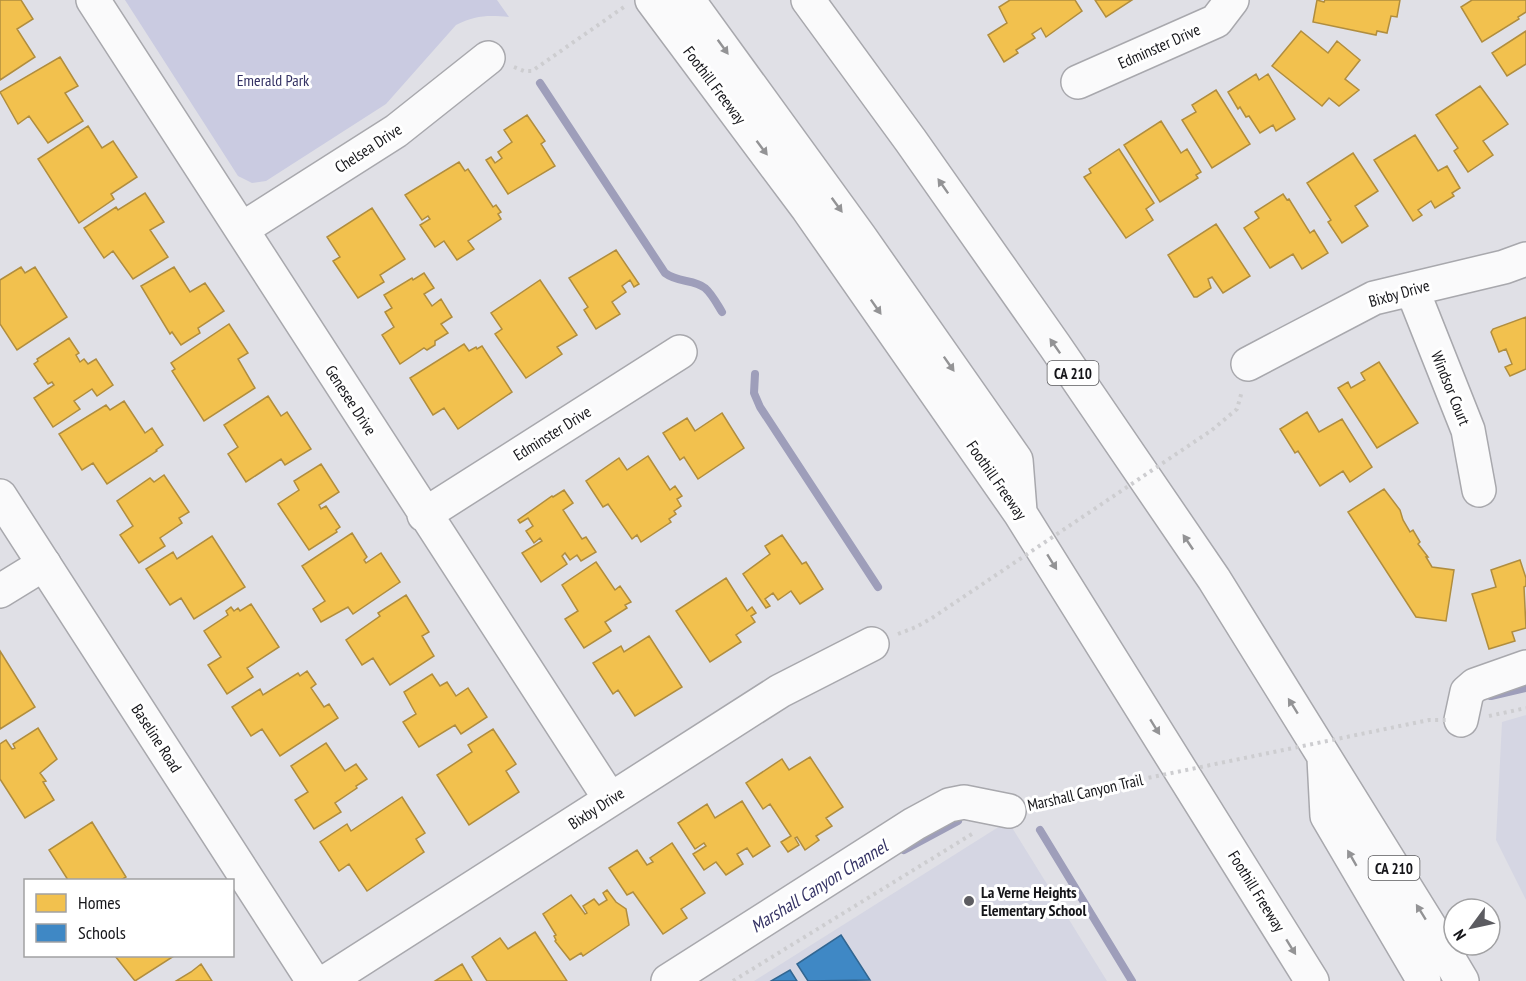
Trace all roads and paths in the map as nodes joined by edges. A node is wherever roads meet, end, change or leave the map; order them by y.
1 (93, 0) edge
2 (688, 0) edge
3 (808, 0) edge
4 (1232, 0) edge
5 (639, 3) edge
6 (488, 58) joint
7 (1078, 82) dead end
8 (242, 230) junction
9 (1526, 259) edge
10 (1412, 289) junction
11 (681, 352) dead end
12 (1248, 364) joint
13 (1479, 490) dead end
14 (0, 496) edge
15 (1020, 513) junction
16 (424, 515) junction
17 (44, 564) junction
18 (0, 591) edge
19 (872, 644) joint
20 (1526, 667) edge
21 (1526, 708) edge
22 (1495, 716) dead end
23 (1453, 720) joint
24 (1324, 756) junction
25 (610, 799) junction
26 (1020, 806) junction
27 (313, 981) edge
28 (327, 981) edge
29 (668, 981) edge
30 (733, 981) edge
31 (1312, 981) edge
32 (1424, 981) edge
33 (1462, 981) edge

1 - 8 main road, Genesee Drive
2 -> 15 main road
24 -> 3 main road, CA 210
4 - 7 main road, Edminster Drive
5 - 6 path
5 -> 15 main road, Foothill Freeway
6 - 8 main road, Chelsea Drive
8 - 16 main road, Genesee Drive
9 - 10 main road, Bixby Drive
10 - 12 main road, Bixby Drive
10 - 13 main road, Windsor Court
11 - 16 main road, Edminster Drive
12 - 19 path, bridge
14 - 17 main road, Baseline Road
15 -> 31 main road, Foothill Freeway
16 - 25 main road, Genesee Drive
17 - 18 main road
17 - 27 main road, Baseline Road
19 - 25 main road, Bixby Drive
20 - 23 main road
21 - 22 path
23 - 26 path, Marshall Canyon Trail, bridge
32 -> 24 main road
33 -> 24 main road, CA 210
25 - 28 main road, Bixby Drive
26 - 29 main road
26 - 30 path, Marshall Canyon Trail

